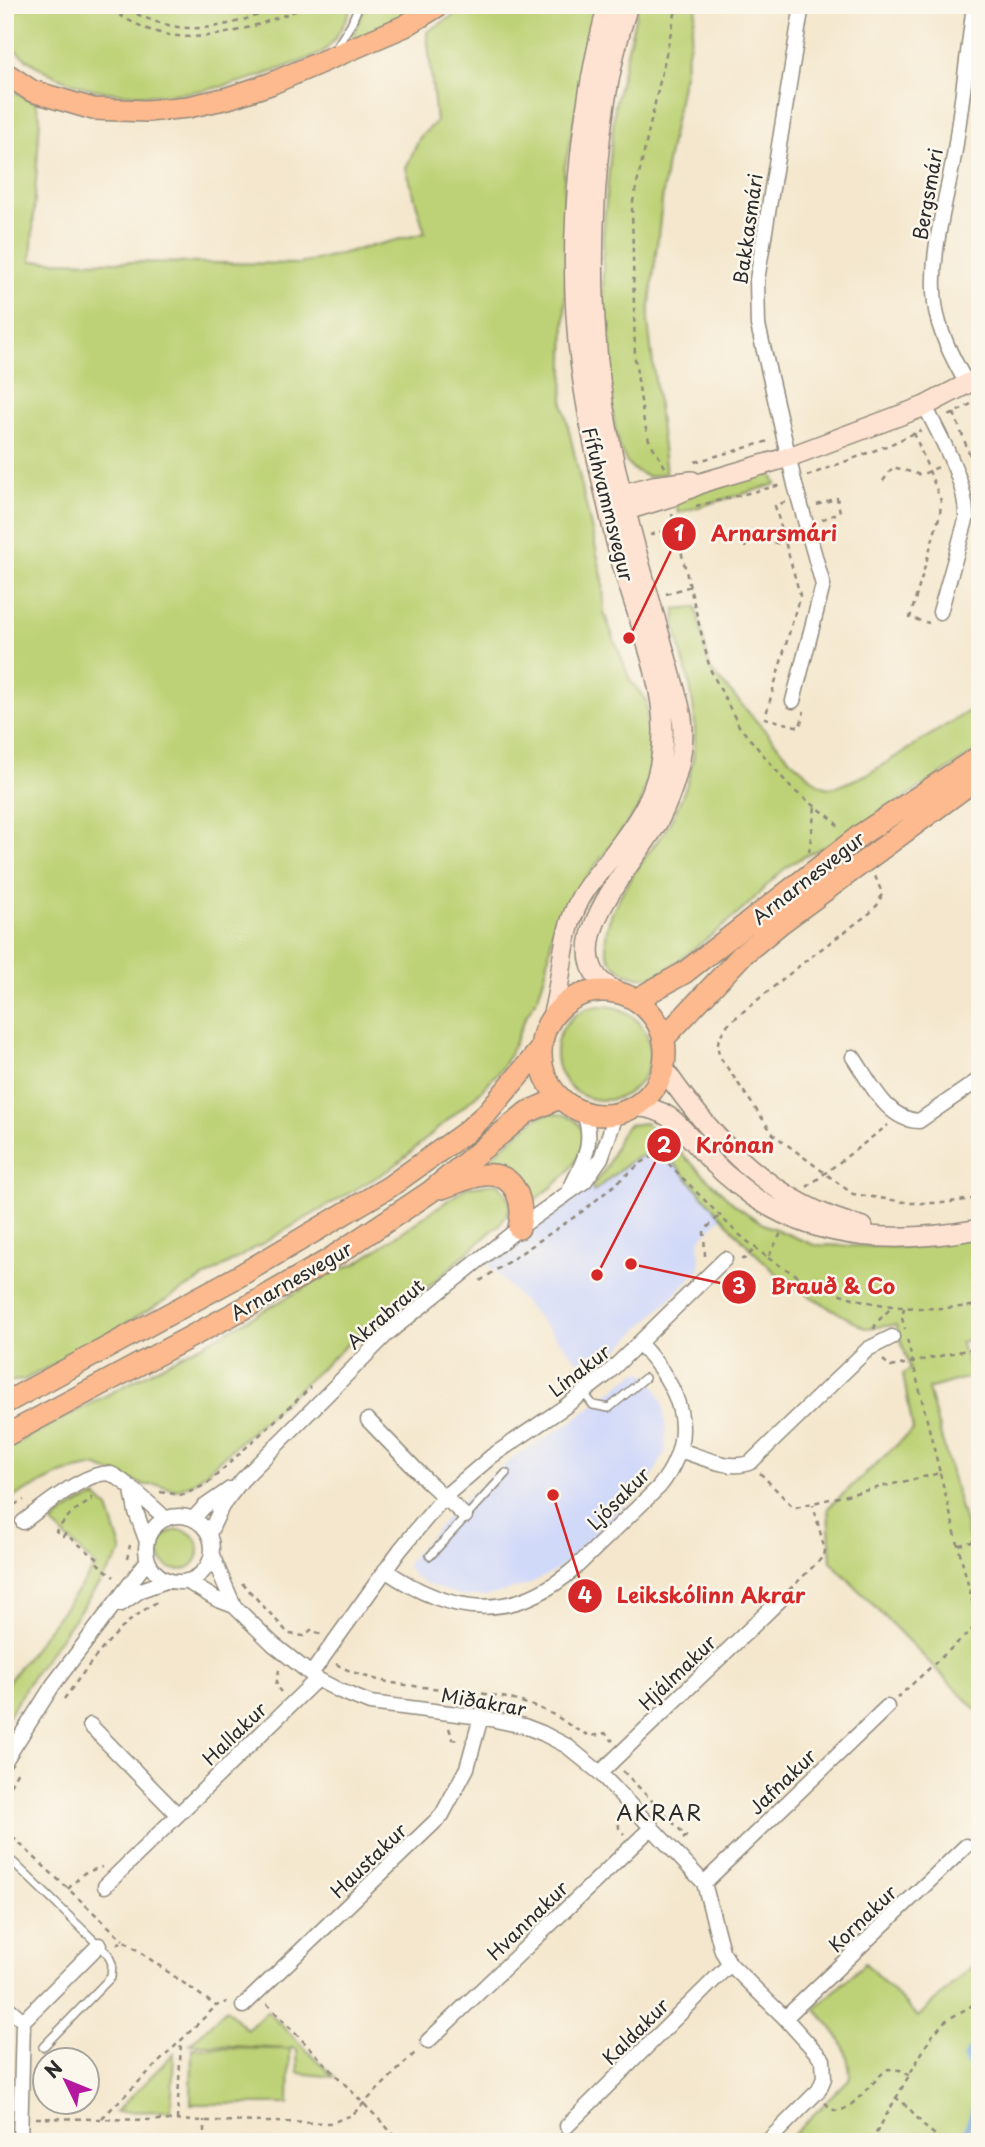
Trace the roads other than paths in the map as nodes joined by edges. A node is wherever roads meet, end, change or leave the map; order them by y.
1 (359, 5) edge
2 (439, 5) edge
3 (608, 5) edge
4 (618, 5) edge
5 (628, 5) edge
6 (802, 5) edge
7 (974, 5) edge
8 (617, 38) junction
9 (326, 60) junction
10 (5, 73) edge
11 (973, 380) edge
12 (929, 415) junction
13 (789, 457) junction
14 (616, 505) junction
15 (940, 612) dead end
16 (793, 701) dead end
17 (980, 755) edge
18 (980, 776) edge
19 (615, 991) junction
20 (637, 999) junction
21 (552, 1017) junction
22 (664, 1038) junction
23 (540, 1050) junction
24 (853, 1057) dead end
25 (664, 1069) junction
26 (980, 1079) edge
27 (559, 1098) junction
28 (627, 1110) junction
29 (583, 1112) junction
30 (430, 1192) junction
31 (568, 1193) junction
32 (519, 1228) junction
33 (980, 1229) edge
34 (904, 1238) junction
35 (725, 1259) dead end
36 (892, 1337) dead end
37 (640, 1344) junction
38 (645, 1378) dead end
39 (584, 1393) junction
40 (5, 1404) edge
41 (369, 1420) dead end
42 (5, 1436) edge
43 (680, 1450) junction
44 (506, 1473) dead end
45 (242, 1480) junction
46 (131, 1490) junction
47 (444, 1497) junction
48 (465, 1516) junction
49 (166, 1519) junction
50 (193, 1519) junction
51 (23, 1522) dead end
52 (209, 1534) junction
53 (147, 1542) junction
54 (212, 1555) junction
55 (430, 1556) dead end
56 (148, 1560) junction
57 (385, 1570) junction
58 (169, 1580) junction
59 (186, 1581) junction
60 (780, 1600) road end
61 (234, 1606) junction
62 (109, 1613) junction
63 (314, 1677) junction
64 (887, 1707) road end
65 (481, 1717) junction
66 (90, 1726) dead end
67 (5, 1761) edge
68 (600, 1773) junction
69 (177, 1814) junction
70 (652, 1828) junction
71 (966, 1846) dead end
72 (5, 1869) edge
73 (704, 1883) junction
74 (105, 1886) dead end
75 (103, 1949) junction
76 (730, 1964) junction
77 (5, 2005) edge
78 (243, 2006) dead end
79 (786, 2018) junction
80 (23, 2021) junction
81 (428, 2041) road end
82 (44, 2046) edge
83 (567, 2126) dead end
84 (20, 2142) edge
85 (767, 2142) edge

1 - 9 lane
2 - 9 main road
3 - 14 main road, Fífuhvammsvegur
4 - 8 main road
5 - 8 main road, Fífuhvammsvegur
6 - 13 street, Bakkasmári
7 - 11 street, Bergsmári
8 - 14 main road, Fífuhvammsvegur
9 - 10 main road
11 - 12 main road
12 - 13 main road
12 - 15 street
13 - 14 main road
13 - 16 street, Bakkasmári
14 - 19 main road, Fífuhvammsvegur
14 - 21 main road, Fífuhvammsvegur
17 - 20 main road, Arnarnesvegur
18 - 22 main road, Arnarnesvegur
19 - 20 main road
19 - 21 main road
20 - 22 main road
21 - 23 main road, Arnarnesvegur
22 - 25 main road
23 - 27 main road
23 - 40 main road, Arnarnesvegur
24 - 26 street
25 - 28 main road
25 - 34 main road
27 - 29 main road
27 - 30 main road, Arnarnesvegur
28 - 29 main road
28 - 31 street, Akrabraut
28 - 34 main road
29 - 31 street, Akrabraut
30 - 32 main road
30 - 42 main road, Arnarnesvegur
31 - 32 street, Akrabraut
32 - 45 street, Akrabraut
33 - 34 main road
35 - 37 street, Línakur
36 - 43 street
37 - 39 street, Línakur
37 - 43 street, Ljósakur
38 - 39 lane
39 - 47 street, Línakur
41 - 47 street
43 - 57 street, Ljósakur
44 - 48 lane
45 - 50 street, Akrabraut
45 - 52 street, Akrabraut
46 - 49 street
46 - 51 street
46 - 53 street
47 - 48 street
47 - 57 street, Línakur
48 - 55 lane
49 - 50 street
49 - 53 street
50 - 52 street
52 - 54 street
53 - 56 street
54 - 59 street
54 - 61 street, Miðakrar
56 - 58 street
56 - 62 street
57 - 63 street, Línakur
58 - 59 street
58 - 62 street
59 - 61 street, Miðakrar
60 - 68 street, Hjálmakur
61 - 63 street, Miðakrar
62 - 67 street
63 - 65 street, Miðakrar
63 - 69 street, Hallakur
64 - 73 street, Jafnakur
65 - 68 street, Miðakrar
65 - 78 street, Haustakur
66 - 69 street
68 - 70 street, Miðakrar
69 - 74 street, Hallakur
70 - 73 street, Miðakrar
70 - 81 street, Hvannakur
71 - 79 street, Kornakur
72 - 75 lane
73 - 76 street, Miðakrar
75 - 80 street
75 - 82 lane
76 - 79 street, Miðakrar
76 - 83 street, Kaldakur
77 - 80 street
79 - 85 street, Miðakrar
80 - 84 street

